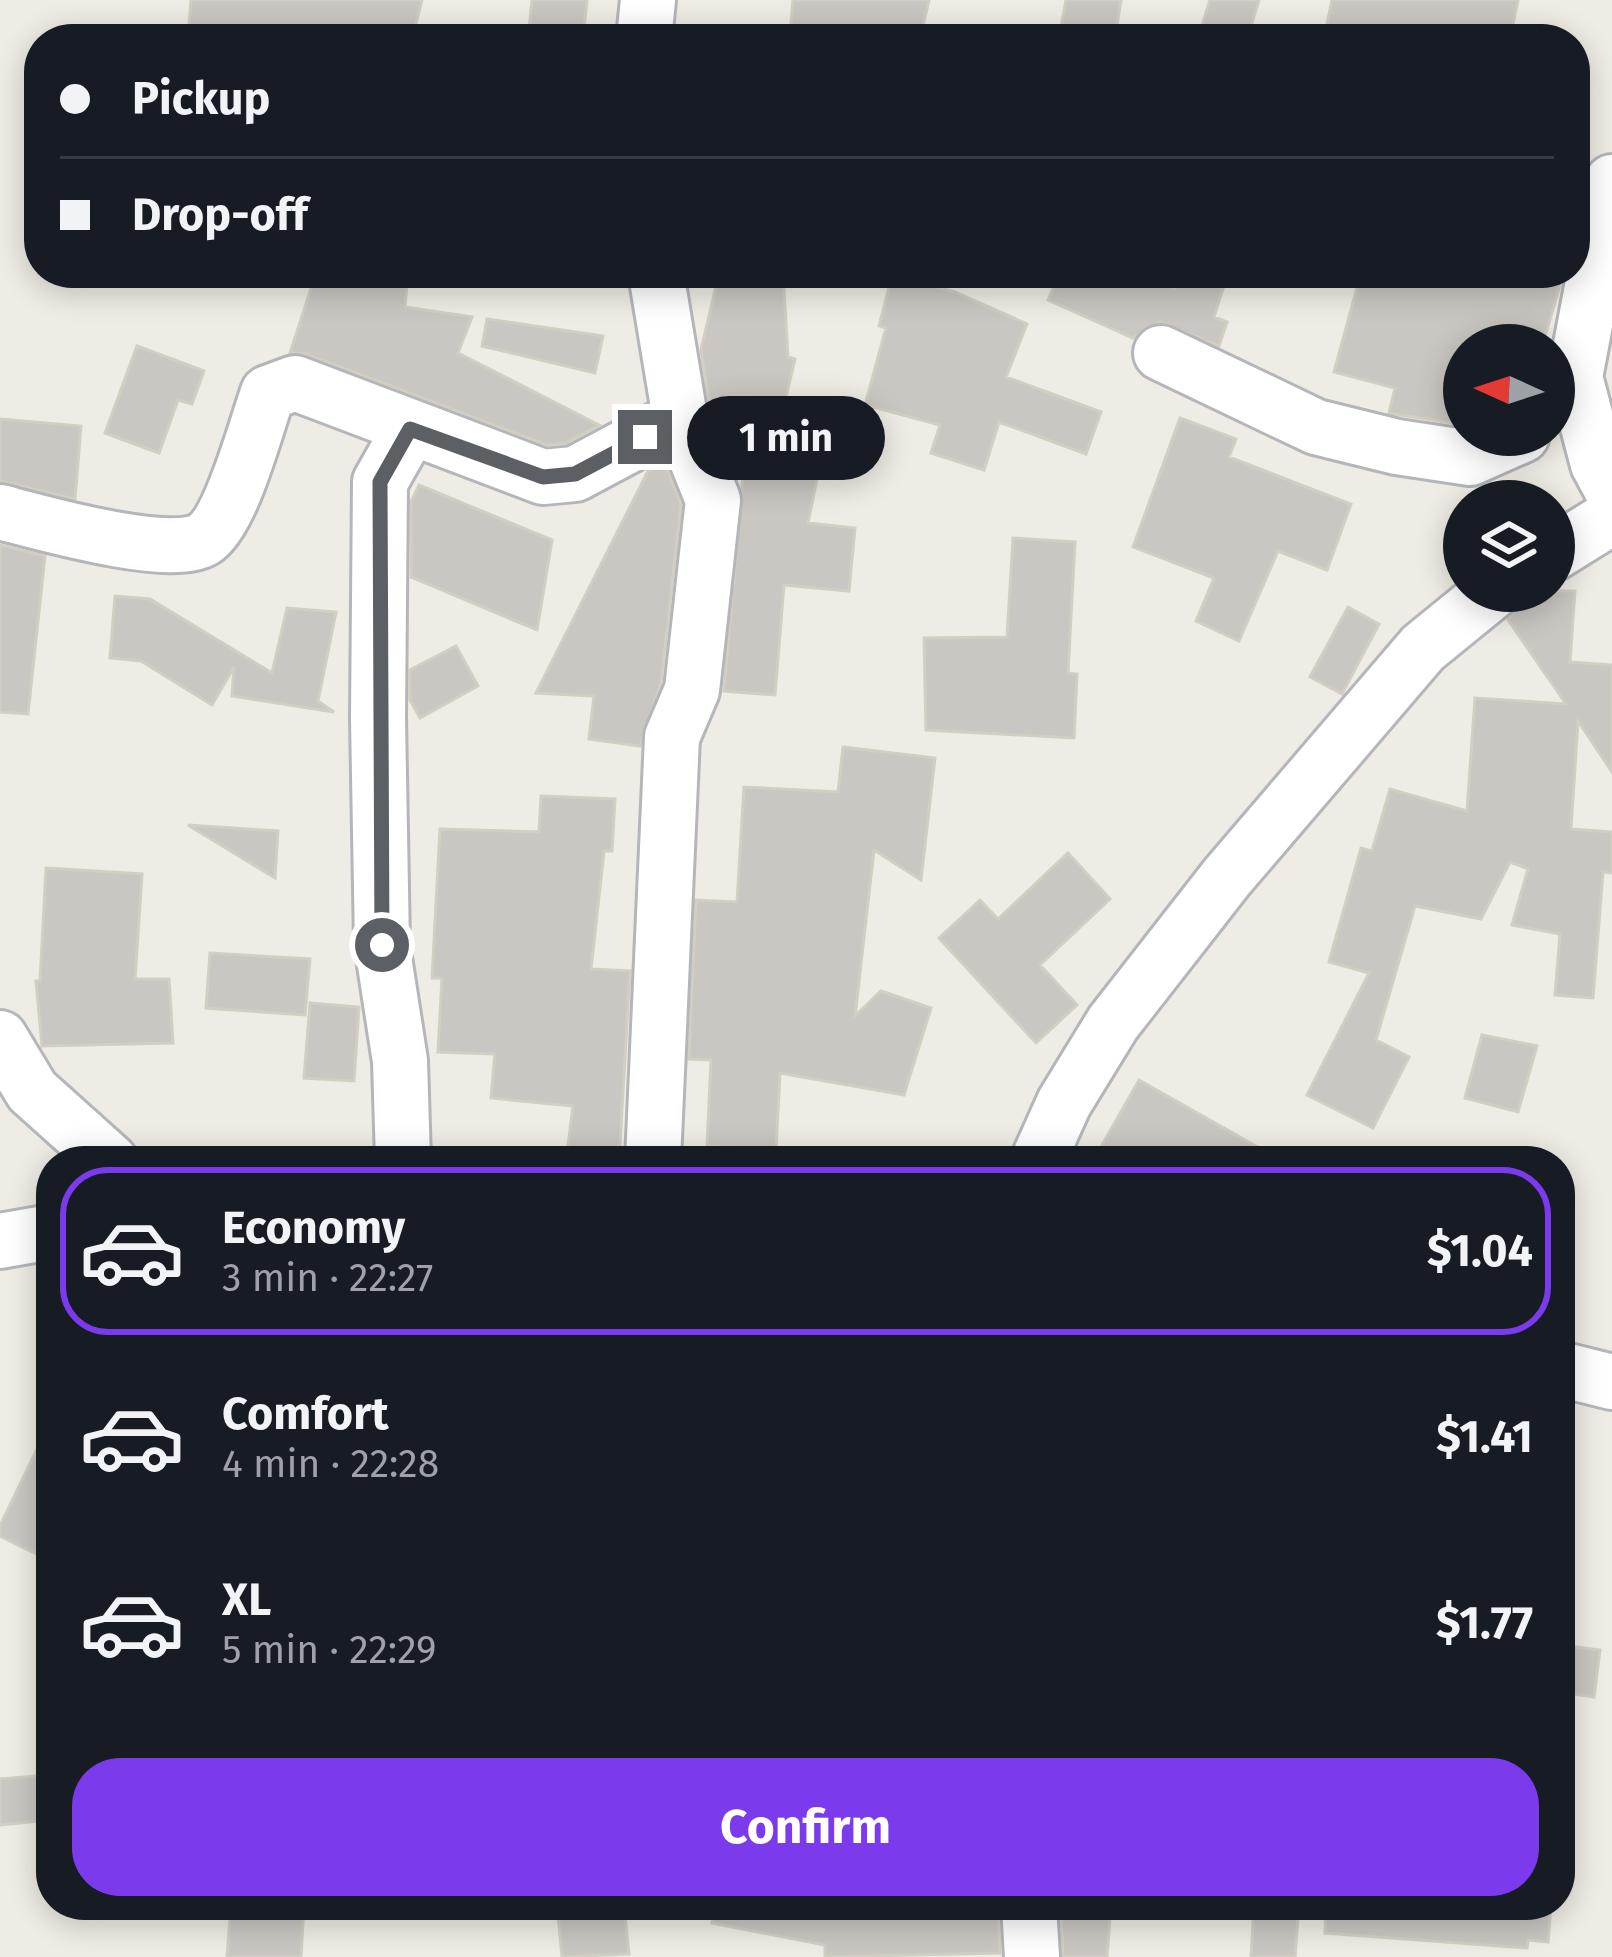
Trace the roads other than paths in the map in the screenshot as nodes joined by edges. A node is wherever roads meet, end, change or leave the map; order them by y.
1 (1612, 182) edge
2 (1590, 276) edge
3 (658, 288) edge
4 (1587, 288) edge
5 (1575, 341) edge
6 (1161, 352) dead end
7 (1575, 413) edge
8 (680, 418) junction
9 (410, 429) junction
10 (1443, 454) edge
11 (1612, 490) edge
12 (0, 512) edge
13 (1612, 517) edge
14 (1575, 540) edge
15 (1467, 612) edge
16 (0, 1038) edge
17 (93, 1146) edge
18 (403, 1146) edge
19 (653, 1146) edge
20 (1045, 1146) edge
21 (36, 1235) edge
22 (0, 1241) edge
23 (1575, 1373) edge
24 (1612, 1382) edge
25 (1030, 1920) edge
26 (1032, 1957) edge

1 - 2 street
3 - 8 street
4 - 5 street
6 - 10 street
7 - 11 street
8 - 9 street
8 - 19 street
9 - 12 street
9 - 18 street
13 - 14 street
15 - 20 street
16 - 17 street
21 - 22 street
23 - 24 street
25 - 26 street

